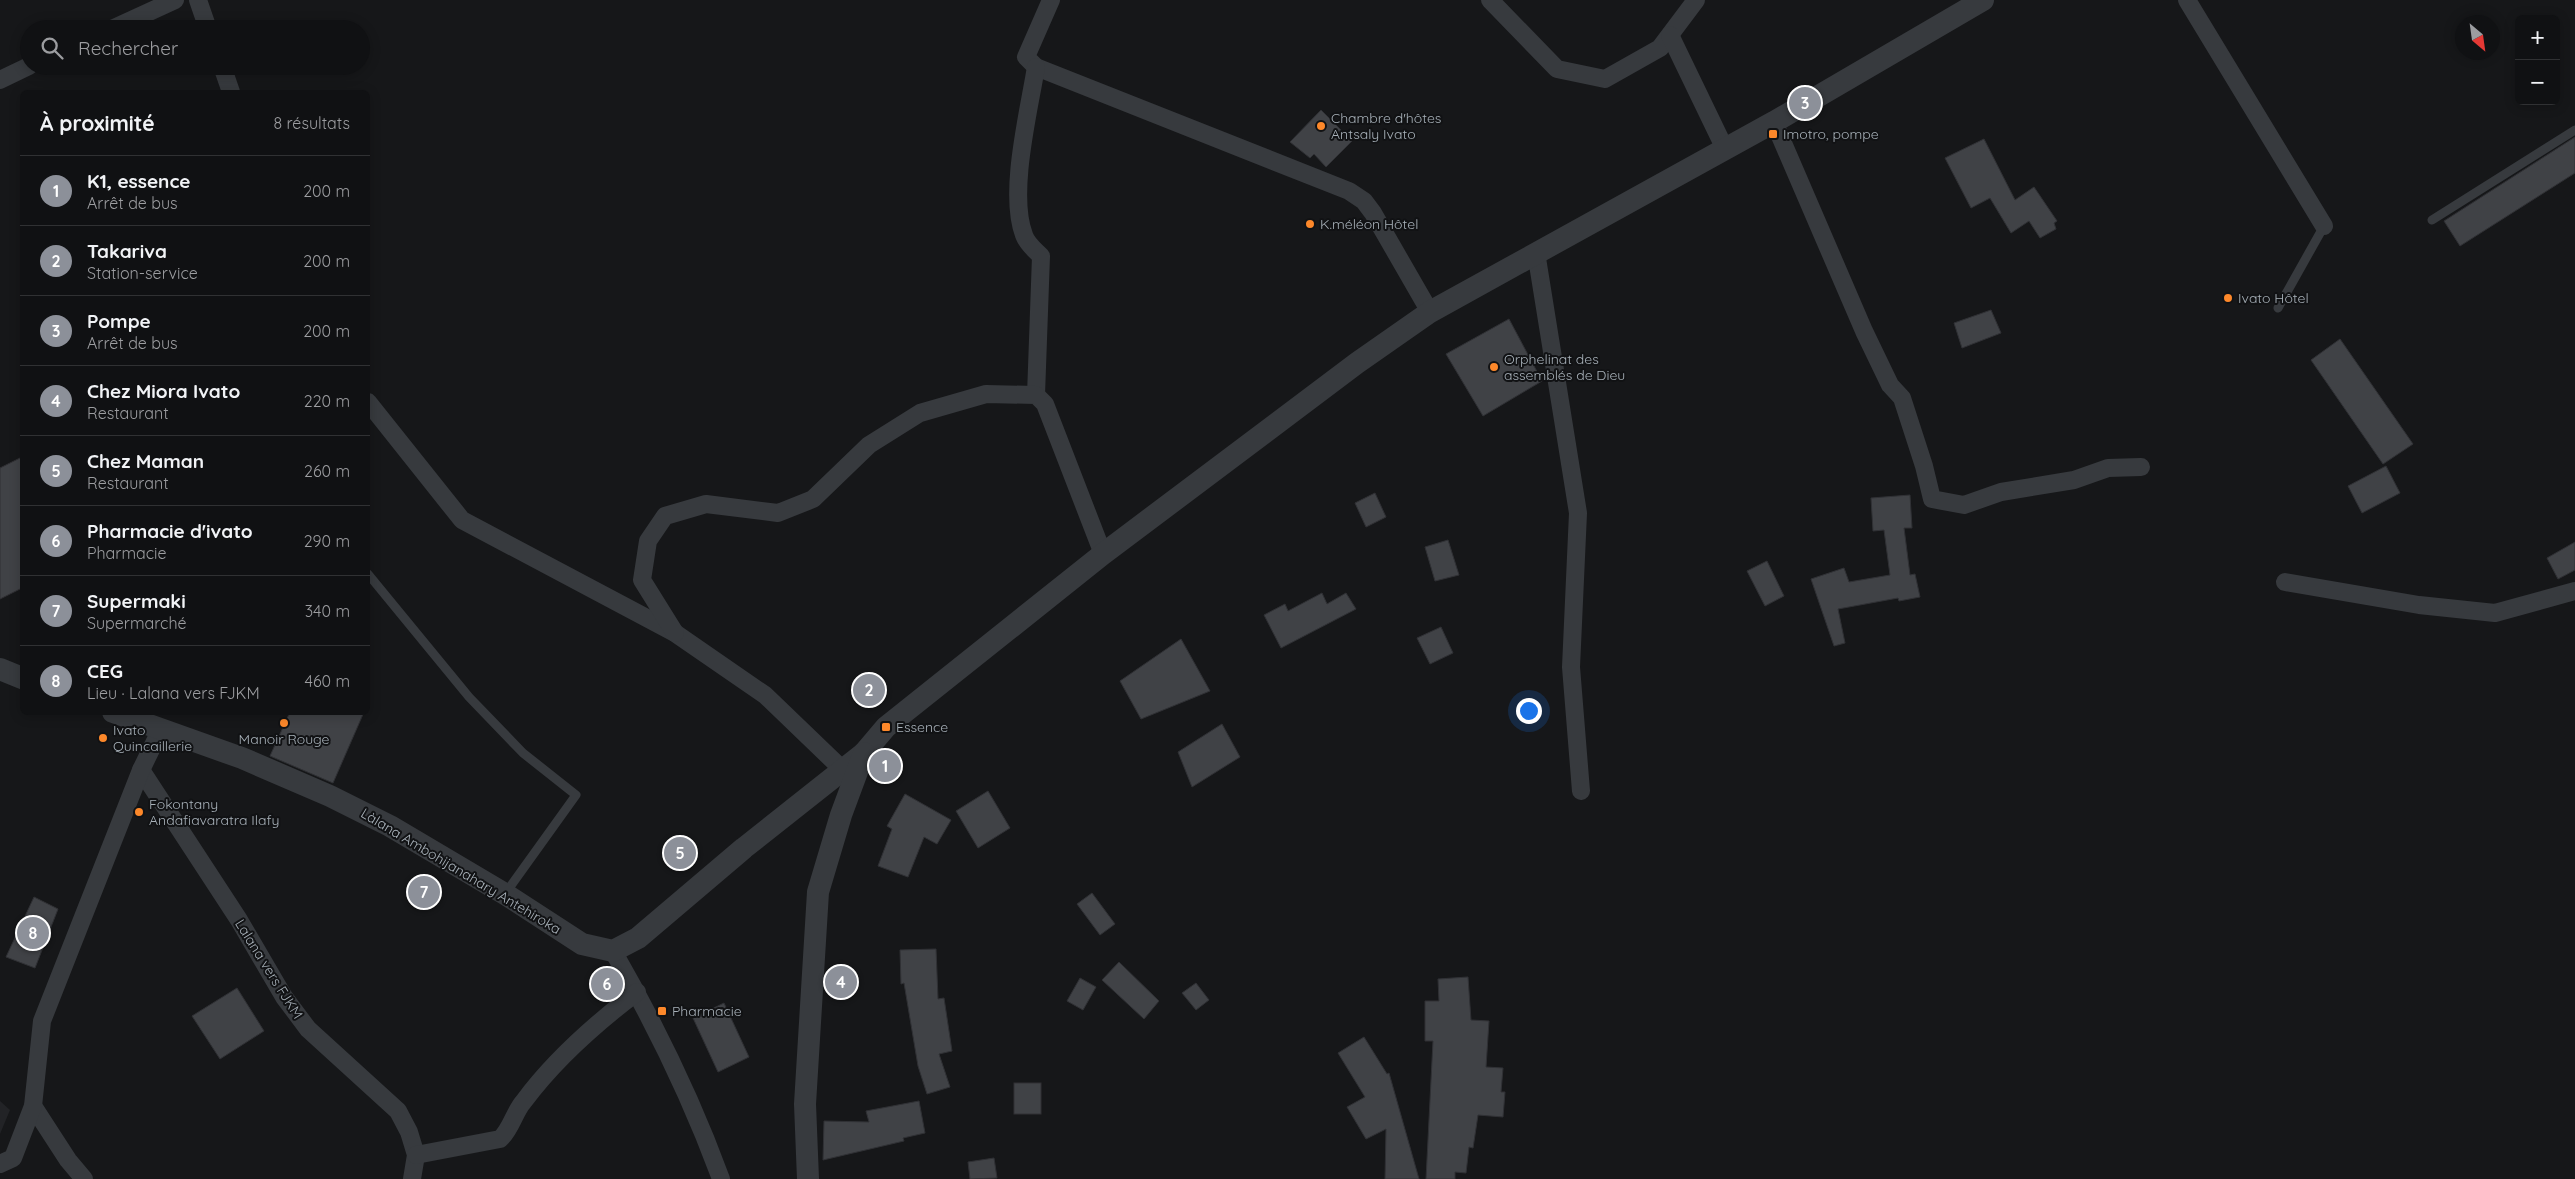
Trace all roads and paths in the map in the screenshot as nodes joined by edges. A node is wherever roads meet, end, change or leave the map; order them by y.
1 (175, 0) edge
2 (198, 0) edge
3 (1051, 0) edge
4 (1490, 0) edge
5 (1696, 0) edge
6 (1983, 0) edge
7 (2187, 0) edge
8 (132, 20) edge
9 (205, 20) edge
10 (1670, 35) junction
11 (1036, 66) junction
12 (20, 70) edge
13 (225, 75) edge
14 (0, 80) edge
15 (230, 90) edge
16 (1774, 122) junction
17 (2575, 130) edge
18 (1725, 149) junction
19 (2432, 220) dead end
20 (2324, 226) joint
21 (1536, 252) junction
22 (2278, 308) dead end
23 (1430, 312) junction
24 (1036, 395) junction
25 (370, 405) edge
26 (2141, 467) dead end
27 (1103, 554) junction
28 (370, 576) edge
29 (2285, 582) dead end
30 (2575, 591) edge
31 (675, 633) junction
32 (0, 669) edge
33 (20, 677) edge
34 (126, 715) edge
35 (161, 729) junction
36 (864, 753) junction
37 (141, 770) junction
38 (843, 770) junction
39 (1581, 791) dead end
40 (506, 894) junction
41 (613, 951) junction
42 (637, 992) junction
43 (33, 1106) junction
44 (416, 1155) junction
45 (0, 1164) edge
46 (84, 1179) edge
47 (412, 1179) edge
48 (721, 1179) edge
49 (808, 1179) edge

1 - 8 street
2 - 9 street
3 - 11 street
4 - 10 street
5 - 10 street
6 - 16 street
7 - 20 street
10 - 18 street
11 - 23 street
11 - 24 street
12 - 14 street
13 - 15 street
16 - 18 street
16 - 26 street
17 - 19 lane
18 - 21 street
20 - 22 lane
21 - 23 street
21 - 39 street
23 - 27 street
24 - 27 street
24 - 31 street
25 - 31 street
27 - 36 street
28 - 40 lane
29 - 30 street
31 - 38 street
32 - 33 street
34 - 35 street, Làlana Ambohijanahary Antehiroka
35 - 37 street
35 - 40 street, Làlana Ambohijanahary Antehiroka
36 - 38 street
36 - 49 street
37 - 43 street
37 - 44 street, Lalana vers FJKM
38 - 41 street
40 - 41 street, Làlana Ambohijanahary Antehiroka
41 - 42 street
42 - 44 street
42 - 48 street
43 - 45 street
43 - 46 street
44 - 47 street, Lalana vers FJKM

